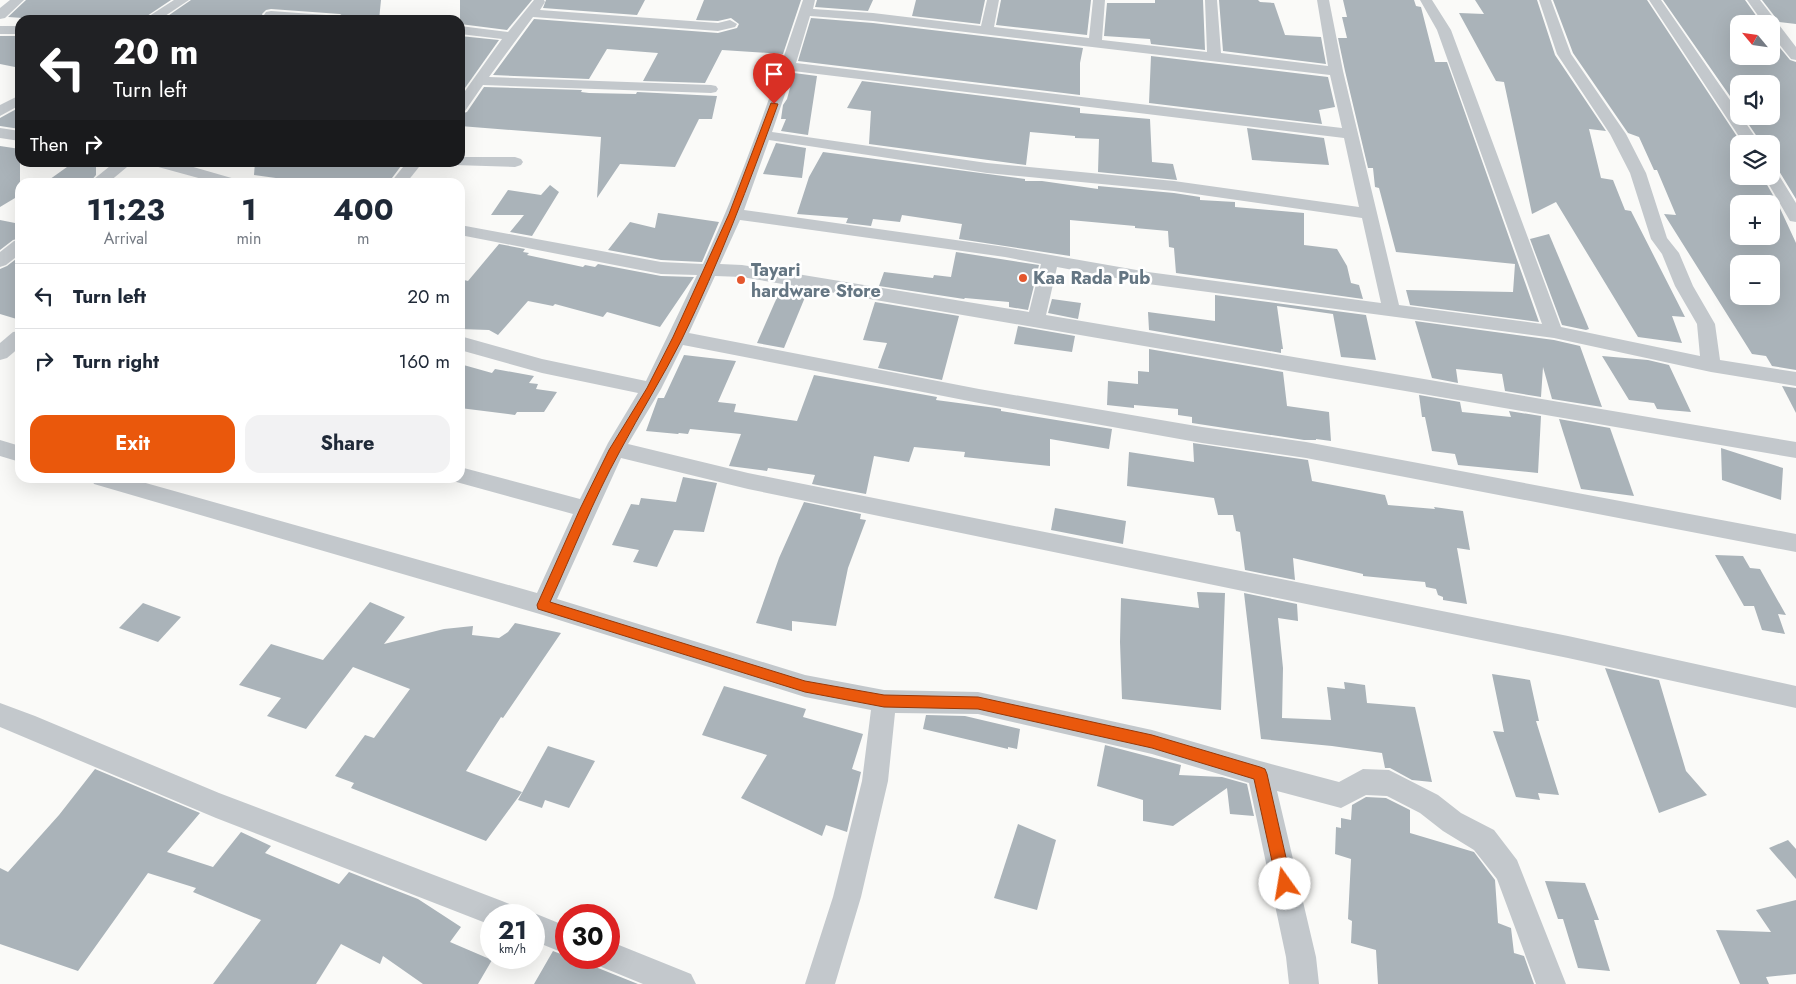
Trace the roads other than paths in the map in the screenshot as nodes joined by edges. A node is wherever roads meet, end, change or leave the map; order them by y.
1 (18, 0) edge
2 (183, 0) edge
3 (541, 0) edge
4 (880, 0) edge
5 (993, 0) edge
6 (1099, 0) edge
7 (1211, 0) edge
8 (1323, 0) edge
9 (1426, 0) edge
10 (1545, 0) edge
11 (1655, 0) edge
12 (1753, 0) edge
13 (286, 5) dead end
14 (807, 6) edge
15 (530, 13) junction
16 (0, 15) edge
17 (158, 15) edge
18 (270, 15) edge
19 (1764, 15) edge
20 (873, 17) junction
21 (730, 24) dead end
22 (0, 30) edge
23 (15, 30) edge
24 (987, 30) junction
25 (465, 31) edge
26 (511, 36) junction
27 (1780, 36) edge
28 (1095, 43) junction
29 (1796, 56) edge
30 (1214, 57) junction
31 (788, 66) junction
32 (1336, 71) junction
33 (480, 81) junction
34 (711, 89) dead end
35 (465, 99) edge
36 (15, 102) edge
37 (0, 112) edge
38 (0, 133) edge
39 (1350, 134) junction
40 (15, 135) edge
41 (764, 135) junction
42 (1746, 135) edge
43 (465, 162) edge
44 (516, 162) dead end
45 (120, 167) edge
46 (172, 167) edge
47 (412, 167) edge
48 (105, 178) edge
49 (206, 178) edge
50 (402, 178) edge
51 (1777, 185) edge
52 (734, 214) junction
53 (1370, 214) junction
54 (1796, 217) edge
55 (465, 231) edge
56 (15, 249) edge
57 (1050, 260) junction
58 (0, 261) edge
59 (708, 270) junction
60 (1392, 309) junction
61 (1036, 319) junction
62 (1554, 332) junction
63 (678, 337) junction
64 (15, 342) edge
65 (465, 344) edge
66 (0, 353) edge
67 (15, 357) edge
68 (1711, 365) junction
69 (1796, 379) edge
70 (651, 389) junction
71 (0, 448) edge
72 (615, 450) junction
73 (1796, 450) edge
74 (15, 452) edge
75 (465, 476) edge
76 (118, 483) edge
77 (586, 509) junction
78 (1796, 543) edge
79 (543, 605) junction
80 (1796, 697) edge
81 (884, 701) junction
82 (0, 716) edge
83 (1260, 774) junction
84 (480, 907) edge
85 (620, 960) edge
86 (681, 984) edge
87 (820, 984) edge
88 (1304, 984) edge
89 (1551, 984) edge

1 - 16 street
2 - 17 street
3 - 15 street
4 - 20 street
5 - 24 street
6 - 28 street
7 - 30 street
8 - 32 street
9 - 62 street
10 - 68 street
11 - 42 street
12 - 19 street
13 - 18 street
14 - 20 street
14 - 31 street
15 - 21 street
15 - 26 street
20 - 24 street
22 - 23 street
24 - 28 street
25 - 26 street
26 - 33 street
27 - 29 street
28 - 30 street
30 - 32 street
31 - 39 street
31 - 41 street
32 - 39 street
33 - 34 street
33 - 35 street
36 - 37 street
38 - 40 street
39 - 53 street
41 - 52 street
41 - 53 street
43 - 44 street
45 - 48 street
46 - 49 street
47 - 50 street
51 - 54 street
52 - 57 street
52 - 59 street
53 - 60 street
55 - 59 street
56 - 58 street
57 - 60 street
57 - 61 street
59 - 61 street
59 - 63 street
60 - 62 street
61 - 73 street
62 - 68 street
63 - 70 street
63 - 78 street
64 - 66 street
65 - 70 street
66 - 67 street
68 - 69 street
70 - 72 street
71 - 74 street
72 - 77 street
72 - 80 street
75 - 77 street
76 - 79 street
77 - 79 street
79 - 81 street
81 - 83 street
81 - 87 street
82 - 84 street
83 - 88 street
83 - 89 street
85 - 86 street

